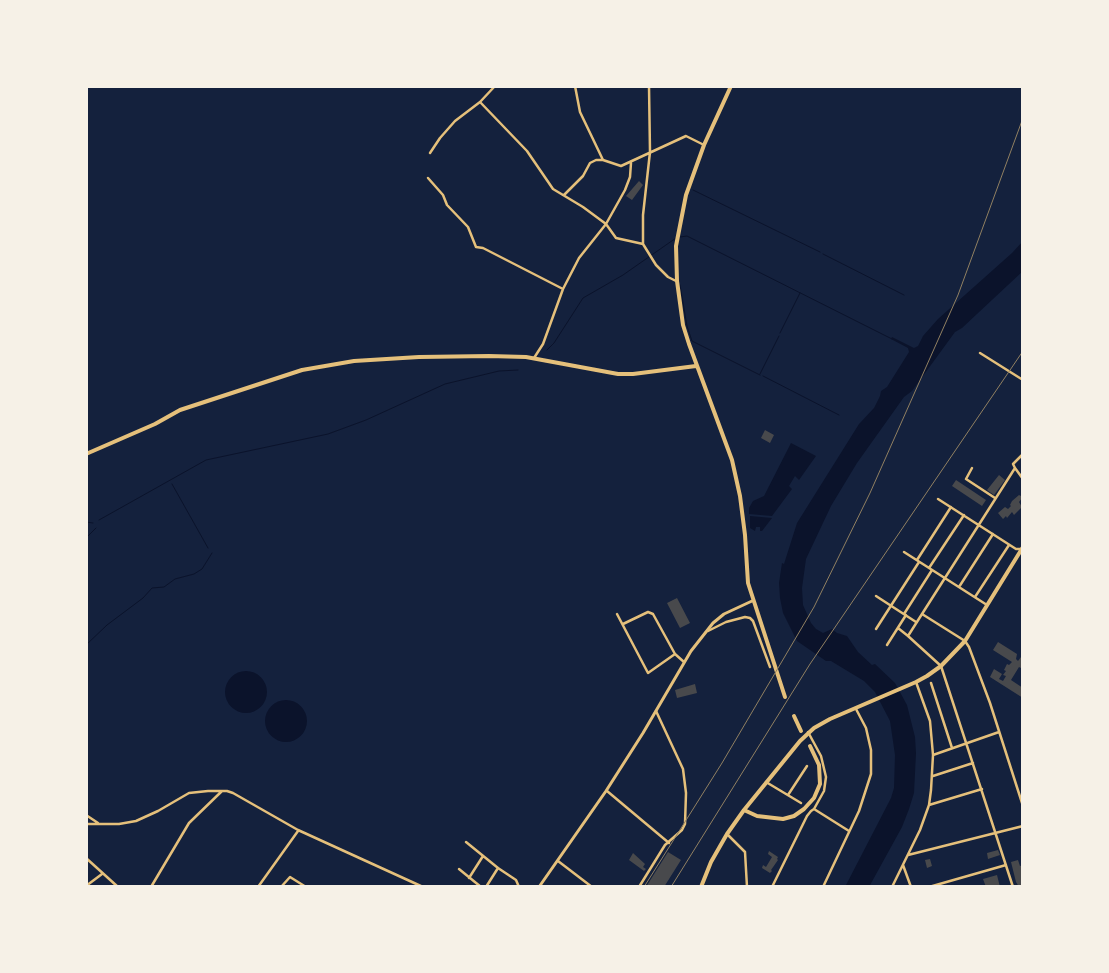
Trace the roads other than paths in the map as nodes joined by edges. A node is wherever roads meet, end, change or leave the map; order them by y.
1 (495, 86) edge
2 (575, 86) edge
3 (649, 86) edge
4 (731, 86) edge
5 (480, 102) junction
6 (704, 145) junction
7 (650, 152) junction
8 (430, 153) dead end
9 (603, 160) junction
10 (631, 163) junction
11 (428, 178) dead end
12 (564, 196) junction
13 (606, 224) junction
14 (643, 244) junction
15 (677, 281) junction
16 (563, 289) junction
17 (980, 353) dead end
18 (534, 359) junction
19 (696, 366) junction
20 (1023, 380) edge
21 (86, 454) edge
22 (1023, 454) edge
23 (972, 468) dead end
24 (1015, 468) junction
25 (1023, 479) edge
26 (995, 498) junction
27 (938, 499) dead end
28 (951, 507) junction
29 (964, 516) junction
30 (978, 525) junction
31 (993, 534) junction
32 (1009, 544) junction
33 (1022, 549) edge
34 (904, 552) dead end
35 (918, 561) junction
36 (931, 569) junction
37 (945, 578) junction
38 (959, 587) junction
39 (876, 596) dead end
40 (975, 597) junction
41 (752, 601) junction
42 (988, 605) junction
43 (891, 606) junction
44 (617, 614) dead end
45 (922, 614) junction
46 (905, 615) junction
47 (916, 622) junction
48 (623, 624) junction
49 (898, 628) junction
50 (876, 629) dead end
51 (704, 632) junction
52 (908, 636) junction
53 (965, 641) junction
54 (887, 645) dead end
55 (675, 654) junction
56 (684, 662) junction
57 (941, 666) junction
58 (770, 667) dead end
59 (914, 683) junction
60 (931, 683) dead end
61 (785, 696) dead end
62 (856, 709) junction
63 (656, 711) junction
64 (794, 716) dead end
65 (801, 731) dead end
66 (808, 732) junction
67 (1000, 732) junction
68 (967, 744) junction
69 (810, 746) dead end
70 (952, 748) junction
71 (933, 755) junction
72 (973, 763) junction
73 (807, 766) dead end
74 (933, 776) junction
75 (766, 782) junction
76 (982, 789) junction
77 (222, 791) junction
78 (606, 791) junction
79 (788, 795) junction
80 (801, 802) dead end
81 (929, 805) junction
82 (1023, 806) edge
83 (814, 809) junction
84 (744, 810) junction
85 (86, 815) edge
86 (86, 824) edge
87 (99, 824) junction
88 (1023, 826) edge
89 (298, 830) junction
90 (848, 831) junction
91 (996, 833) junction
92 (727, 834) junction
93 (466, 842) dead end
94 (669, 843) junction
95 (483, 855) junction
96 (908, 855) junction
97 (86, 858) edge
98 (557, 860) junction
99 (903, 865) junction
100 (1006, 865) junction
101 (498, 868) junction
102 (459, 870) dead end
103 (102, 874) junction
104 (469, 878) junction
105 (86, 886) edge
106 (118, 887) edge
107 (151, 887) edge
108 (258, 887) edge
109 (281, 887) edge
110 (305, 887) edge
111 (423, 887) edge
112 (480, 887) edge
113 (486, 887) edge
114 (519, 887) edge
115 (539, 887) edge
116 (592, 887) edge
117 (639, 887) edge
118 (701, 887) edge
119 (746, 887) edge
120 (772, 887) edge
121 (823, 887) edge
122 (892, 887) edge
123 (911, 887) edge
124 (929, 887) edge
125 (1013, 887) edge

1 - 5 street
2 - 9 street
3 - 7 street
4 - 6 main road
5 - 8 street
5 - 12 street
6 - 7 street
6 - 15 main road
7 - 10 street
7 - 14 street
9 - 10 street
9 - 12 street
10 - 13 street
11 - 16 street
12 - 13 street
13 - 14 street
13 - 16 street
14 - 15 street
15 - 19 main road
16 - 18 street
17 - 20 street
18 - 19 main road
18 - 21 main road
19 - 41 main road
22 - 24 street
23 - 26 street
24 - 25 street
24 - 26 street
26 - 30 street
27 - 28 street
28 - 29 street
28 - 35 street
29 - 30 street
29 - 36 street
30 - 31 street
30 - 37 street
31 - 32 street
31 - 38 street
32 - 33 street
32 - 40 street
33 - 42 main road
34 - 35 street
35 - 36 street
35 - 43 street
36 - 37 street
36 - 46 street
37 - 38 street
37 - 45 street
38 - 40 street
39 - 43 street
40 - 42 street
41 - 51 street
41 - 61 main road
42 - 53 main road
43 - 46 street
43 - 50 street
44 - 48 street
45 - 47 street
45 - 53 street
46 - 47 street
46 - 49 street
47 - 52 street
48 - 55 street
48 - 55 street
49 - 52 street
49 - 54 street
51 - 56 street
51 - 58 street
52 - 57 street
53 - 57 main road
53 - 67 street
55 - 56 street
56 - 63 street
57 - 59 main road
57 - 68 street
59 - 62 main road
59 - 71 street
60 - 70 street
62 - 66 main road
62 - 90 street
63 - 78 street
63 - 94 street
64 - 65 main road
66 - 75 main road
66 - 83 street
67 - 68 street
67 - 82 street
68 - 70 street
68 - 72 street
69 - 84 main road
70 - 71 street
71 - 74 street
72 - 74 street
72 - 76 street
73 - 79 street
74 - 81 street
75 - 79 street
75 - 84 main road
76 - 81 street
76 - 91 street
77 - 87 street
77 - 89 street
77 - 107 street
78 - 94 street
78 - 98 street
79 - 80 street
81 - 96 street
83 - 90 street
83 - 120 street
84 - 92 main road
85 - 87 street
86 - 87 street
88 - 91 street
89 - 108 street
89 - 111 street
90 - 121 street
91 - 96 street
91 - 100 street
92 - 118 main road
92 - 119 street
93 - 95 street
94 - 117 street
95 - 101 street
95 - 104 street
96 - 99 street
97 - 103 street
98 - 115 street
98 - 116 street
99 - 122 street
99 - 123 street
100 - 124 street
100 - 125 street
101 - 113 street
101 - 114 street
102 - 104 street
103 - 105 street
103 - 106 street
104 - 112 street
109 - 110 street

